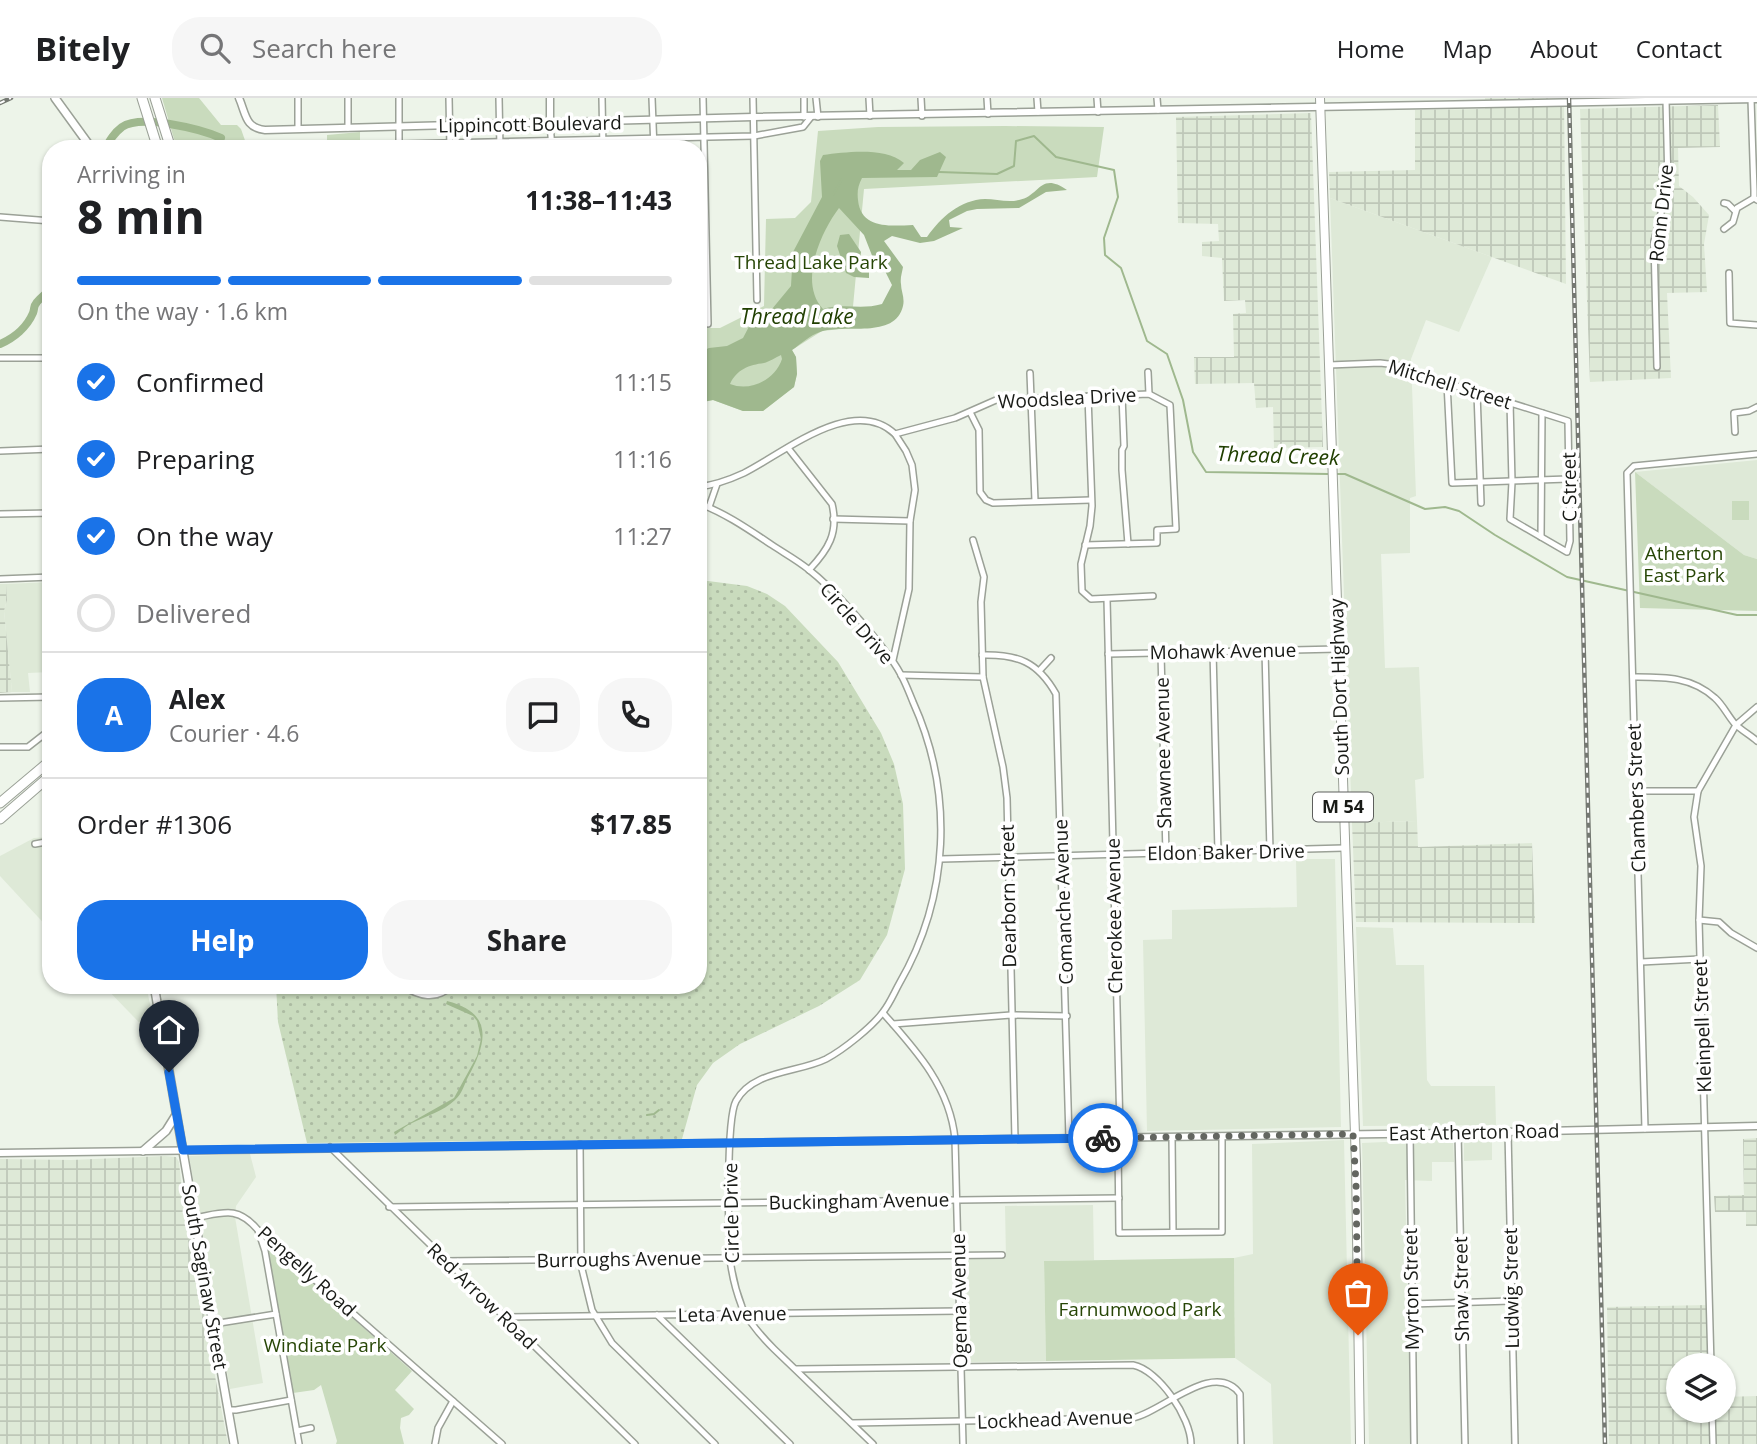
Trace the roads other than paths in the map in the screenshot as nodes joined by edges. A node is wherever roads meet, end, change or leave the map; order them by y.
1 (55, 98) edge
2 (142, 98) edge
3 (155, 98) edge
4 (239, 98) edge
5 (298, 98) edge
6 (348, 98) edge
7 (399, 98) edge
8 (449, 98) edge
9 (499, 98) edge
10 (550, 98) edge
11 (602, 98) edge
12 (652, 98) edge
13 (703, 98) edge
14 (752, 98) edge
15 (804, 98) edge
16 (816, 98) edge
17 (869, 98) edge
18 (921, 98) edge
19 (987, 98) edge
20 (1038, 98) edge
21 (1097, 98) edge
22 (1157, 98) edge
23 (1269, 98) edge
24 (1729, 99) edge
25 (1751, 99) edge
26 (1757, 99) edge
27 (1628, 100) edge
28 (1665, 100) junction
29 (1321, 103) edge
30 (1269, 109) junction
31 (1158, 110) junction
32 (1754, 111) edge
33 (1038, 112) junction
34 (1098, 112) junction
35 (988, 114) junction
36 (870, 116) junction
37 (922, 116) junction
38 (753, 117) junction
39 (811, 117) junction
40 (704, 120) junction
41 (653, 121) junction
42 (603, 122) junction
43 (550, 124) junction
44 (499, 125) junction
45 (450, 126) junction
46 (399, 127) junction
47 (348, 128) junction
48 (298, 129) junction
49 (754, 136) junction
50 (704, 137) junction
51 (654, 138) junction
52 (85, 140) edge
53 (155, 140) edge
54 (168, 140) edge
55 (399, 140) edge
56 (449, 140) edge
57 (500, 140) edge
58 (551, 140) joint
59 (603, 140) junction
60 (704, 140) edge
61 (1756, 199) edge
62 (1724, 203) dead end
63 (1736, 209) junction
64 (0, 217) edge
65 (42, 220) edge
66 (1724, 229) dead end
67 (1729, 273) dead end
68 (707, 277) edge
69 (757, 300) dead end
70 (708, 324) dead end
71 (1757, 325) edge
72 (1, 358) edge
73 (42, 358) edge
74 (1329, 365) junction
75 (1657, 367) dead end
76 (1148, 372) dead end
77 (1030, 373) dead end
78 (1447, 383) junction
79 (1477, 393) junction
80 (1149, 394) junction
81 (1122, 395) junction
82 (1088, 396) junction
83 (1032, 398) junction
84 (1510, 402) junction
85 (1757, 407) edge
86 (970, 412) junction
87 (1542, 413) junction
88 (1568, 421) joint
89 (1735, 432) dead end
90 (895, 434) junction
91 (788, 448) junction
92 (42, 449) edge
93 (0, 450) edge
94 (1757, 454) edge
95 (1568, 479) junction
96 (1543, 480) junction
97 (1481, 482) junction
98 (1512, 482) junction
99 (717, 484) junction
100 (707, 486) edge
101 (1091, 500) junction
102 (1035, 501) junction
103 (1481, 503) dead end
104 (709, 507) joint
105 (42, 513) edge
106 (0, 514) edge
107 (833, 519) junction
108 (909, 521) junction
109 (1541, 537) junction
110 (973, 540) dead end
111 (1128, 544) junction
112 (1085, 545) junction
113 (809, 569) junction
114 (42, 577) edge
115 (0, 579) edge
116 (1153, 596) dead end
117 (1107, 599) junction
118 (1338, 649) junction
119 (1265, 650) junction
120 (1213, 651) junction
121 (1161, 653) junction
122 (1108, 654) junction
123 (982, 655) junction
124 (1051, 658) dead end
125 (892, 660) junction
126 (1039, 671) junction
127 (901, 675) junction
128 (983, 677) junction
129 (1633, 677) junction
130 (42, 696) edge
131 (0, 698) edge
132 (1757, 707) edge
133 (1736, 725) junction
134 (42, 736) edge
135 (1757, 741) edge
136 (0, 747) edge
137 (42, 768) edge
138 (42, 783) edge
139 (1698, 791) junction
140 (1636, 792) junction
141 (0, 803) edge
142 (0, 819) edge
143 (42, 843) edge
144 (35, 844) dead end
145 (1344, 848) junction
146 (1270, 851) junction
147 (1218, 852) junction
148 (1166, 853) junction
149 (1113, 855) junction
150 (1062, 856) junction
151 (1007, 858) junction
152 (941, 859) junction
153 (1699, 920) junction
154 (1757, 948) edge
155 (1700, 959) junction
156 (1641, 961) junction
157 (156, 994) edge
158 (418, 994) edge
159 (436, 994) edge
160 (883, 1013) junction
161 (1011, 1015) junction
162 (1067, 1016) junction
163 (893, 1024) junction
164 (176, 1114) junction
165 (1757, 1126) edge
166 (1705, 1128) junction
167 (1645, 1129) junction
168 (1508, 1132) junction
169 (1410, 1133) junction
170 (1458, 1133) junction
171 (1353, 1134) junction
172 (1222, 1136) junction
173 (1172, 1137) junction
174 (1069, 1138) junction
175 (1119, 1138) junction
176 (955, 1139) junction
177 (1015, 1139) junction
178 (730, 1143) junction
179 (580, 1144) junction
180 (330, 1147) junction
181 (183, 1150) junction
182 (143, 1151) junction
183 (0, 1153) edge
184 (1119, 1198) junction
185 (957, 1200) junction
186 (730, 1203) junction
187 (580, 1204) junction
188 (389, 1207) junction
189 (194, 1218) junction
190 (258, 1230) junction
191 (1173, 1232) junction
192 (958, 1255) junction
193 (1002, 1255) dead end
194 (731, 1257) junction
195 (581, 1260) junction
196 (445, 1261) junction
197 (1511, 1301) junction
198 (1461, 1303) junction
199 (1411, 1304) junction
200 (960, 1311) junction
201 (276, 1314) junction
202 (746, 1314) junction
203 (594, 1315) junction
204 (657, 1315) junction
205 (504, 1317) junction
206 (213, 1324) junction
207 (1711, 1353) edge
208 (961, 1367) junction
209 (795, 1369) junction
210 (1172, 1399) junction
211 (291, 1400) junction
212 (453, 1401) junction
213 (228, 1410) junction
214 (962, 1422) junction
215 (852, 1423) junction
216 (1712, 1423) edge
217 (311, 1428) dead end
218 (297, 1431) junction
219 (234, 1444) edge
220 (299, 1444) edge
221 (435, 1444) edge
222 (502, 1444) edge
223 (635, 1444) edge
224 (715, 1444) edge
225 (790, 1444) edge
226 (873, 1444) edge
227 (963, 1444) edge
228 (1191, 1444) edge
229 (1241, 1444) edge
230 (1360, 1444) edge
231 (1414, 1444) edge
232 (1465, 1444) edge
233 (1515, 1444) edge
234 (1713, 1444) edge

1 - 52 main road
2 - 53 highway
3 - 54 highway
4 - 48 street, Lippincott Boulevard
5 - 48 street
6 - 47 street
7 - 46 street
8 - 45 street
9 - 44 street
10 - 43 street
11 - 42 street
12 - 41 street
13 - 40 street
14 - 38 street
15 - 39 street
16 - 39 street
17 - 36 street
18 - 37 street
19 - 35 street
20 - 33 street
21 - 34 street
22 - 31 street
23 - 30 street
24 - 25 street, Lippincott Boulevard
24 - 28 street, Lippincott Boulevard
25 - 26 street, Lippincott Boulevard
25 - 32 street
27 - 28 street, Lippincott Boulevard
27 - 29 street, Lippincott Boulevard
28 - 75 street, Ronn Drive
29 - 30 street, Lippincott Boulevard
29 - 74 main road, South Dort Highway / M 54
30 - 31 street, Lippincott Boulevard
31 - 34 street, Lippincott Boulevard
32 - 61 street
33 - 34 street, Lippincott Boulevard
33 - 35 street, Lippincott Boulevard
35 - 37 street, Lippincott Boulevard
36 - 37 street, Lippincott Boulevard
36 - 39 street, Lippincott Boulevard
38 - 39 street, Lippincott Boulevard
38 - 40 street, Lippincott Boulevard
38 - 49 street
39 - 49 street, Lippincott Boulevard
40 - 41 street, Lippincott Boulevard
40 - 50 street
41 - 42 street, Lippincott Boulevard
41 - 51 street
42 - 43 street, Lippincott Boulevard
42 - 59 street
43 - 44 street, Lippincott Boulevard
43 - 58 street
44 - 45 street, Lippincott Boulevard
44 - 57 street
45 - 46 street, Lippincott Boulevard
45 - 56 street
46 - 47 street, Lippincott Boulevard
46 - 55 street
47 - 48 street, Lippincott Boulevard
49 - 50 street, Lippincott Boulevard
49 - 69 street
50 - 51 street, Lippincott Boulevard
50 - 60 street
51 - 59 street, Lippincott Boulevard
58 - 59 street, Lippincott Boulevard
61 - 63 street
62 - 63 street
63 - 66 street
64 - 65 street
67 - 71 street
68 - 70 street
72 - 73 street
74 - 78 street, Mitchell Street
74 - 118 main road, South Dort Highway / M 54
76 - 80 street, Woodslea Drive
77 - 83 street
78 - 79 street, Mitchell Street
78 - 97 street
79 - 84 street, Mitchell Street
79 - 97 street
80 - 81 street, Woodslea Drive
80 - 111 street, Woodslea Drive
81 - 82 street, Woodslea Drive
81 - 111 street
82 - 83 street, Woodslea Drive
82 - 101 street
83 - 86 street, Woodslea Drive
83 - 102 street
84 - 87 street, Mitchell Street
84 - 98 street
85 - 89 street
86 - 90 street, Woodslea Drive
86 - 102 street
87 - 88 street, Mitchell Street
87 - 96 street
88 - 95 street, C Street
90 - 91 street
90 - 108 street
91 - 99 street
91 - 107 street
92 - 93 street
94 - 129 street, Chambers Street
95 - 96 street
95 - 109 street, C Street
96 - 98 street
96 - 109 street
97 - 98 street
97 - 103 street
98 - 109 street
99 - 100 street
99 - 104 street
101 - 102 street
101 - 112 street
104 - 113 street, Circle Drive
105 - 106 street
107 - 108 street
107 - 113 street
108 - 125 street
110 - 123 street, Dearborn Street
111 - 112 street
112 - 117 street
113 - 125 street, Circle Drive
114 - 115 street
116 - 117 street
117 - 122 street, Cherokee Avenue
118 - 119 street, Mohawk Avenue
118 - 145 main road, South Dort Highway / M 54
119 - 120 street, Mohawk Avenue
119 - 146 street
120 - 121 street, Mohawk Avenue
120 - 147 street
121 - 122 street, Mohawk Avenue
121 - 148 street, Shawnee Avenue
122 - 149 street, Cherokee Avenue
123 - 126 street
123 - 128 street, Dearborn Street
124 - 126 street
125 - 127 street, Circle Drive
126 - 150 street, Comanche Avenue
127 - 128 street
127 - 152 street, Circle Drive
128 - 151 street, Dearborn Street
129 - 133 street
129 - 140 street, Chambers Street
130 - 131 street
132 - 133 street, Kleinpell Street
133 - 135 street
133 - 139 street, Kleinpell Street
134 - 136 street
137 - 141 highway
138 - 142 highway
139 - 140 street
139 - 153 street, Kleinpell Street
140 - 156 street, Chambers Street
143 - 144 street
145 - 146 street, Eldon Baker Drive
145 - 171 main road, South Dort Highway / M 54
146 - 147 street, Eldon Baker Drive
147 - 148 street, Eldon Baker Drive
148 - 149 street, Eldon Baker Drive
149 - 150 street, Eldon Baker Drive
149 - 175 street, Cherokee Avenue
150 - 151 street, Eldon Baker Drive
150 - 162 street, Comanche Avenue
151 - 152 street, Eldon Baker Drive
151 - 161 street, Dearborn Street
152 - 160 street, Circle Drive
153 - 154 street
153 - 155 street, Kleinpell Street
155 - 156 street
155 - 166 street, Kleinpell Street
156 - 167 street, Chambers Street
157 - 164 main road, South Saginaw Street
158 - 159 street
160 - 163 street, Ogema Avenue
160 - 178 street, Circle Drive
161 - 162 street
161 - 163 street
161 - 177 street, Dearborn Street
162 - 174 street, Comanche Avenue
163 - 176 street, Ogema Avenue
164 - 181 main road, South Saginaw Street
164 - 182 main road
165 - 166 street, East Atherton Road
166 - 167 street, East Atherton Road
166 - 207 street, Kleinpell Street
167 - 168 street, East Atherton Road
168 - 170 street, East Atherton Road
168 - 197 street, Ludwig Street
169 - 170 street, East Atherton Road
169 - 171 street, East Atherton Road
169 - 199 street, Myrton Street
170 - 198 street, Shaw Street
171 - 172 street, East Atherton Road
171 - 230 main road, South Dort Highway / M 54
172 - 173 street, East Atherton Road
172 - 191 street
173 - 175 street, East Atherton Road
173 - 191 street
174 - 175 street, East Atherton Road
174 - 177 street, East Atherton Road
175 - 184 street, Cherokee Avenue
176 - 177 street, East Atherton Road
176 - 178 street, East Atherton Road
176 - 185 street, Ogema Avenue
178 - 179 street, East Atherton Road
178 - 186 street, Circle Drive
179 - 180 street, East Atherton Road
179 - 187 street
180 - 181 street, East Atherton Road
180 - 188 street, Red Arrow Road
181 - 182 street, East Atherton Road
181 - 189 main road, South Saginaw Street
182 - 183 street, East Atherton Road
184 - 185 street, Buckingham Avenue
184 - 191 street, Cherokee Avenue
185 - 186 street, Buckingham Avenue
185 - 192 street, Ogema Avenue
186 - 187 street, Buckingham Avenue
186 - 194 street, Circle Drive
187 - 188 street, Buckingham Avenue
187 - 195 street
188 - 196 street, Red Arrow Road
189 - 190 street, Pengelly Road
189 - 206 main road, South Saginaw Street
190 - 201 street
190 - 212 street, Pengelly Road
192 - 193 street, Burroughs Avenue
192 - 194 street, Burroughs Avenue
192 - 200 street, Ogema Avenue
194 - 195 street, Burroughs Avenue
194 - 202 street, Circle Drive
195 - 196 street, Burroughs Avenue
195 - 203 street
196 - 205 street, Red Arrow Road
197 - 198 street
197 - 233 street, Ludwig Street
198 - 199 street
198 - 232 street, Shaw Street
199 - 231 street, Myrton Street
200 - 202 street, Leta Avenue
200 - 208 street, Ogema Avenue
201 - 206 street
201 - 211 street
202 - 204 street, Leta Avenue
202 - 209 street, Circle Drive
203 - 204 street, Leta Avenue
203 - 205 street, Leta Avenue
203 - 224 street
204 - 225 street
205 - 223 street, Red Arrow Road
206 - 213 main road, South Saginaw Street
208 - 209 street
208 - 210 street
208 - 214 street, Ogema Avenue
209 - 215 street, Circle Drive
210 - 214 street, Lockhead Avenue
210 - 228 street
210 - 229 street, Lockhead Avenue
211 - 213 street
211 - 218 street
212 - 221 street
212 - 222 street, Pengelly Road
213 - 219 main road, South Saginaw Street
214 - 215 street, Lockhead Avenue
214 - 227 street, Ogema Avenue
215 - 226 street, Circle Drive
216 - 234 street
217 - 218 street
218 - 220 street

